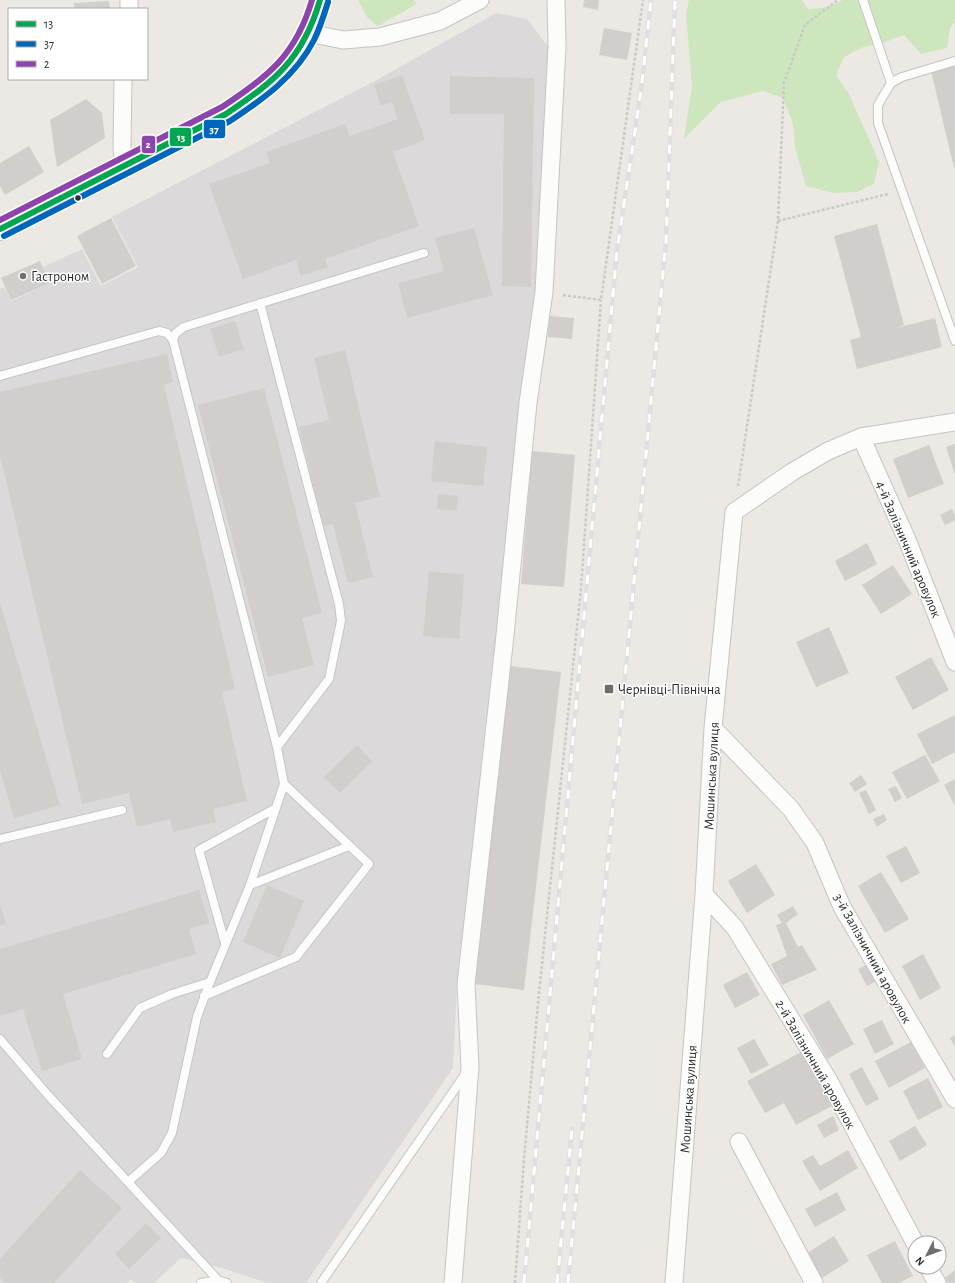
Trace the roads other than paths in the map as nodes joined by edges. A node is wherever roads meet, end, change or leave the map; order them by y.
1 (320, 0) edge
2 (480, 0) edge
3 (556, 0) edge
4 (863, 0) edge
5 (309, 33) junction
6 (955, 61) edge
7 (123, 80) edge
8 (891, 83) junction
9 (124, 167) junction
10 (0, 229) edge
11 (424, 253) dead end
12 (260, 303) junction
13 (173, 340) junction
14 (955, 341) edge
15 (0, 376) edge
16 (955, 422) edge
17 (861, 437) junction
18 (955, 662) edge
19 (713, 728) junction
20 (277, 748) junction
21 (284, 784) junction
22 (276, 808) junction
23 (122, 810) dead end
24 (0, 839) edge
25 (349, 846) junction
26 (250, 885) junction
27 (704, 894) junction
28 (226, 943) junction
29 (210, 982) junction
30 (204, 996) junction
31 (0, 1039) edge
32 (107, 1054) dead end
33 (470, 1067) junction
34 (955, 1099) edge
35 (739, 1142) dead end
36 (128, 1182) junction
37 (911, 1235) edge
38 (218, 1280) junction
39 (201, 1283) edge
40 (227, 1283) edge
41 (321, 1283) edge
42 (453, 1283) edge
43 (674, 1283) edge
44 (814, 1283) edge

1 - 5 main road
2 - 5 street
3 - 33 street
4 - 8 lane
5 - 9 main road
6 - 8 lane
7 - 9 street
8 - 14 lane
9 - 10 main road
11 - 12 lane
12 - 13 lane
12 - 20 lane
13 - 15 lane
13 - 20 lane
16 - 17 street
17 - 18 street, 4-й Залізничний аровулок
17 - 19 street, Мошинська вулиця
19 - 27 street, Мошинська вулиця
19 - 34 street, 3-й Залізничний аровулок
20 - 21 lane
21 - 22 lane
21 - 25 lane
22 - 26 lane
22 - 28 lane
23 - 24 lane
25 - 26 lane
25 - 30 lane
26 - 28 lane
27 - 37 street, 2-й Залізничний аровулок
27 - 43 street, Мошинська вулиця
28 - 29 lane
29 - 30 lane
29 - 32 lane
30 - 36 lane
31 - 36 lane
33 - 41 lane
33 - 42 street
35 - 44 street
36 - 38 lane
38 - 39 lane
38 - 40 lane

